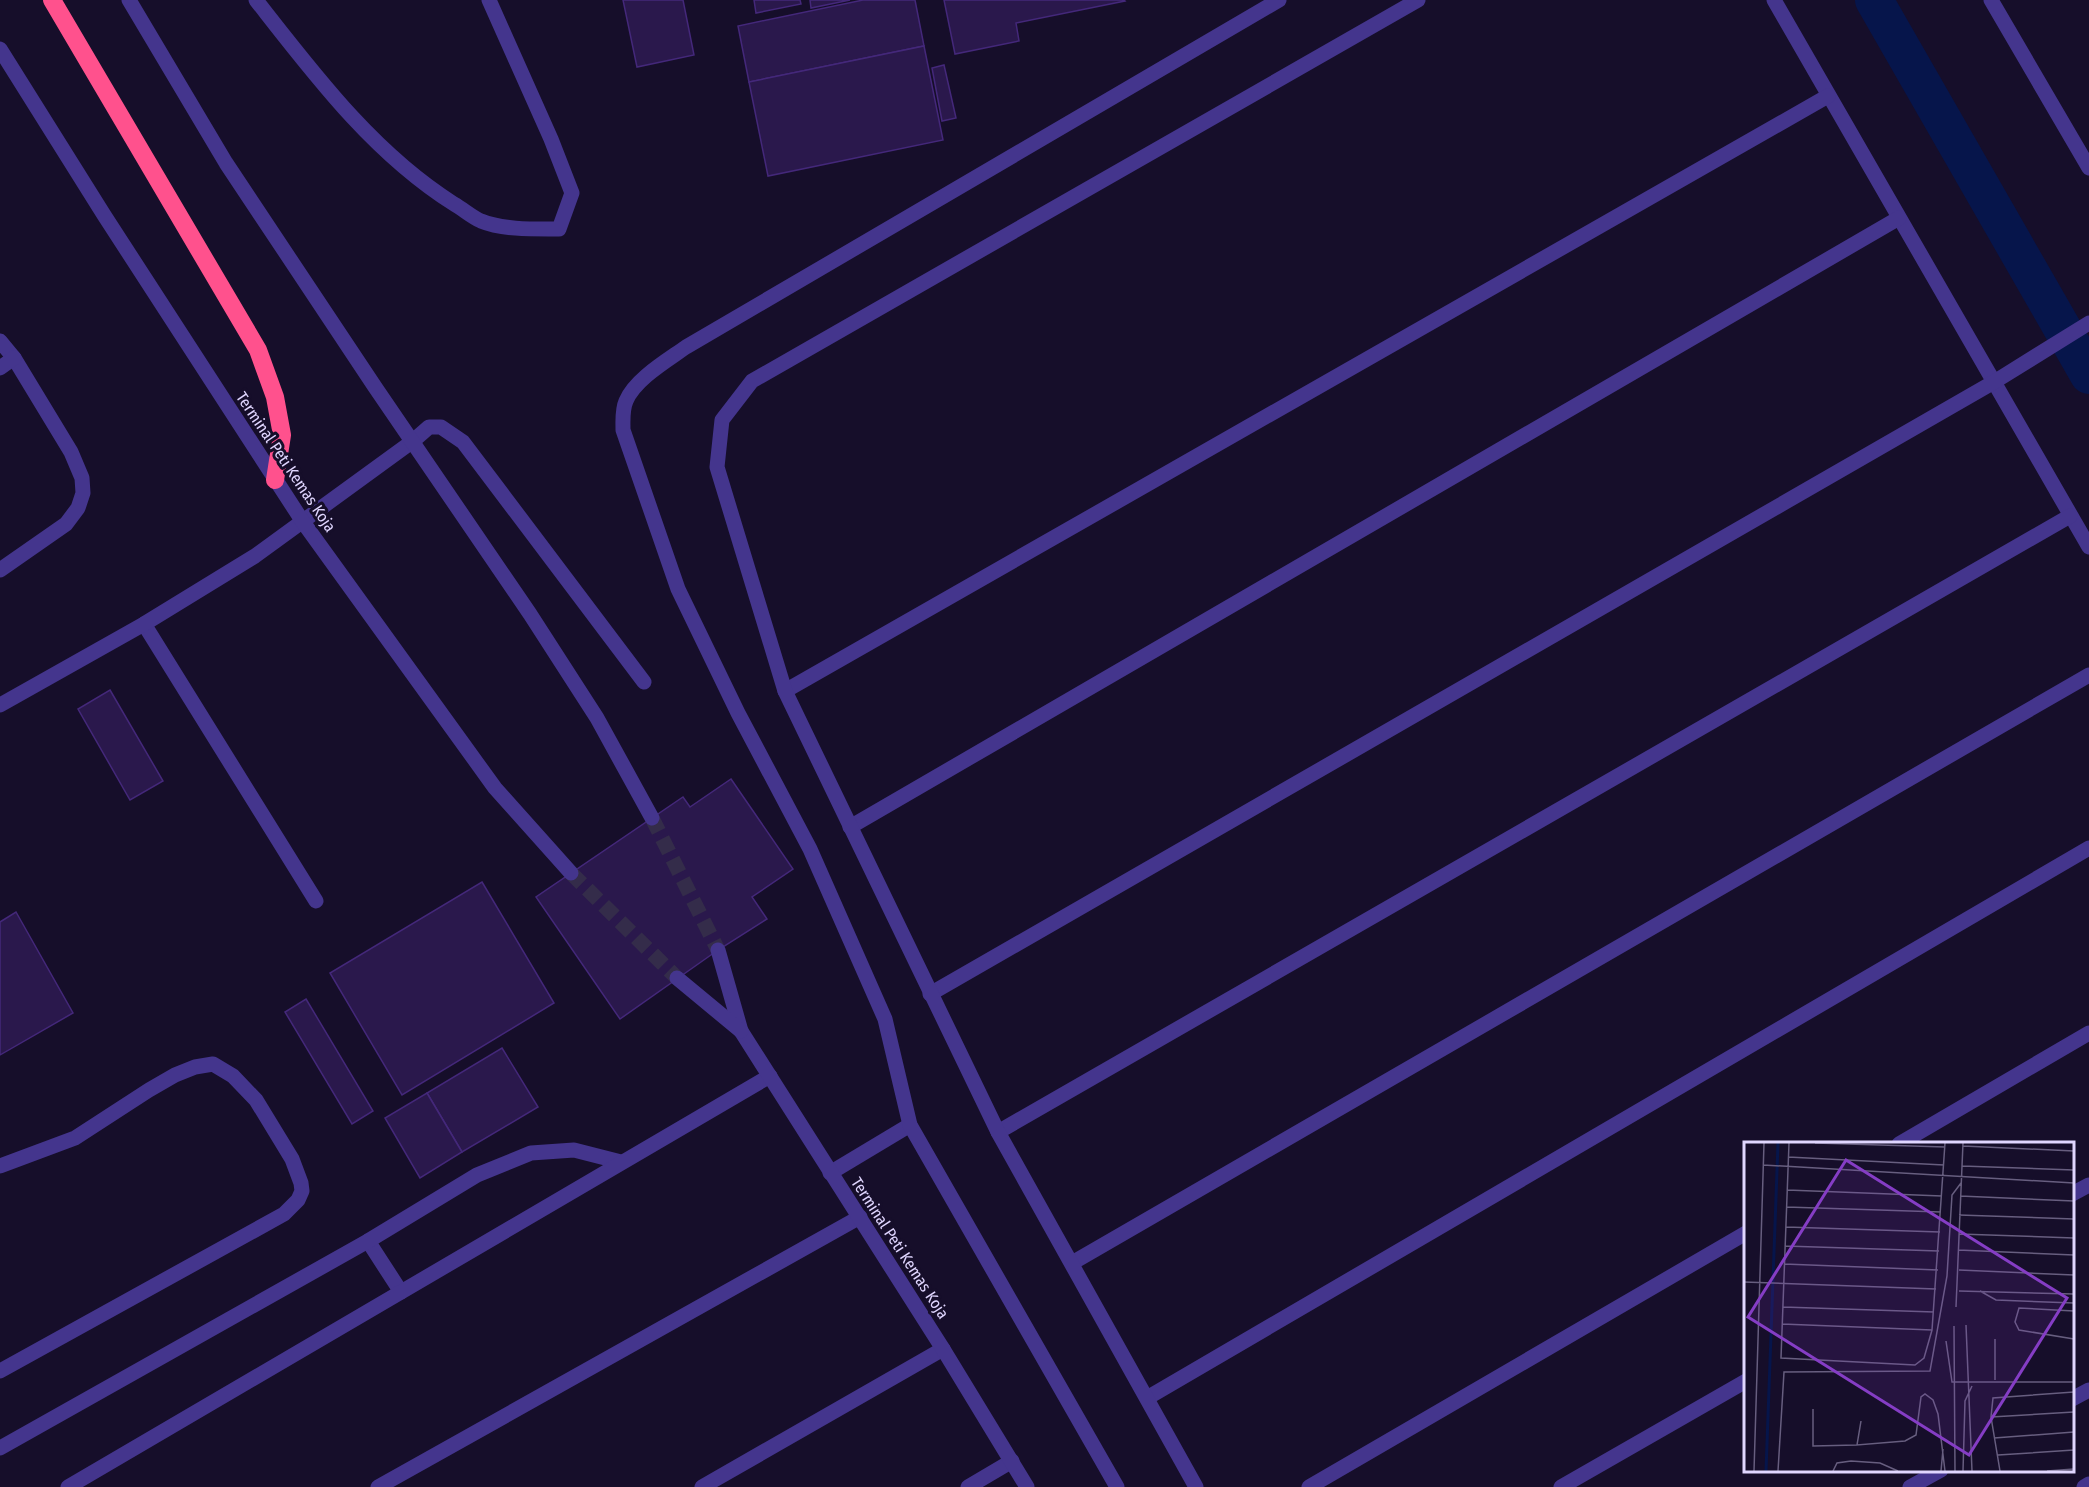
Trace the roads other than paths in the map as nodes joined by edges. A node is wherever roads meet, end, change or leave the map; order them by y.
1 (52, 0) edge
2 (129, 0) edge
3 (256, 0) edge
4 (489, 0) edge
5 (1279, 0) edge
6 (1418, 0) edge
7 (1774, 0) edge
8 (1991, 0) edge
9 (0, 49) edge
10 (1828, 96) junction
11 (2089, 168) edge
12 (1899, 218) junction
13 (2089, 323) edge
14 (0, 341) edge
15 (14, 358) junction
16 (0, 368) edge
17 (1994, 382) junction
18 (413, 441) junction
19 (275, 480) junction
20 (2070, 516) junction
21 (303, 522) junction
22 (2089, 548) edge
23 (0, 570) edge
24 (144, 624) junction
25 (2089, 675) edge
26 (644, 682) dead end
27 (785, 691) junction
28 (0, 705) edge
29 (652, 818) tunnel mouth
30 (850, 827) junction
31 (2089, 848) edge
32 (572, 873) tunnel mouth
33 (316, 901) dead end
34 (718, 950) tunnel mouth
35 (677, 978) tunnel mouth
36 (930, 994) junction
37 (741, 1031) junction
38 (2089, 1033) edge
39 (770, 1076) junction
40 (910, 1125) junction
41 (998, 1132) junction
42 (1901, 1142) edge
43 (621, 1162) junction
44 (0, 1166) edge
45 (830, 1173) junction
46 (2089, 1185) edge
47 (2074, 1193) edge
48 (860, 1217) junction
49 (1744, 1234) edge
50 (368, 1241) junction
51 (1072, 1263) junction
52 (400, 1292) junction
53 (943, 1349) junction
54 (0, 1371) edge
55 (1744, 1382) edge
56 (2089, 1390) edge
57 (1147, 1398) junction
58 (2074, 1398) edge
59 (0, 1448) edge
60 (1012, 1461) junction
61 (1937, 1472) edge
62 (2089, 1484) edge
63 (68, 1487) edge
64 (378, 1487) edge
65 (702, 1487) edge
66 (968, 1487) edge
67 (1027, 1487) edge
68 (1117, 1487) edge
69 (1196, 1487) edge
70 (1309, 1487) edge
71 (1561, 1487) edge
72 (1910, 1487) edge
73 (2084, 1487) edge

1 - 19 highway
2 - 18 street
3 - 4 street
5 - 40 street
6 - 27 street
7 - 10 street
8 - 11 street
9 - 19 street, Terminal Peti Kemas Koja
10 - 12 street
10 - 27 street
12 - 17 street
12 - 30 street
13 - 17 street
14 - 15 street
15 - 16 street
15 - 23 street
17 - 20 street
17 - 36 street
18 - 21 street
18 - 26 street
18 - 29 street
19 - 21 street, Terminal Peti Kemas Koja
20 - 22 street
20 - 41 street
21 - 24 street
21 - 32 street, Terminal Peti Kemas Koja
24 - 28 street
24 - 33 street
25 - 51 street
27 - 30 street
30 - 36 street
31 - 57 street
34 - 37 street, Terminal Peti Kemas Koja
35 - 37 street, Terminal Peti Kemas Koja
36 - 41 street
37 - 39 street, Terminal Peti Kemas Koja
38 - 42 street
39 - 43 street
39 - 45 street, Terminal Peti Kemas Koja
40 - 45 street
40 - 68 street
41 - 51 street
43 - 50 street
43 - 52 street
44 - 54 street
45 - 48 street, Terminal Peti Kemas Koja
46 - 47 street
48 - 53 street, Terminal Peti Kemas Koja
48 - 64 street
49 - 70 street
50 - 52 street
50 - 59 street
51 - 57 street
52 - 63 street
53 - 60 street, Terminal Peti Kemas Koja
53 - 65 street
55 - 71 street
56 - 58 street
57 - 69 street
60 - 66 street
60 - 67 street, Terminal Peti Kemas Koja
61 - 72 street
62 - 73 street

